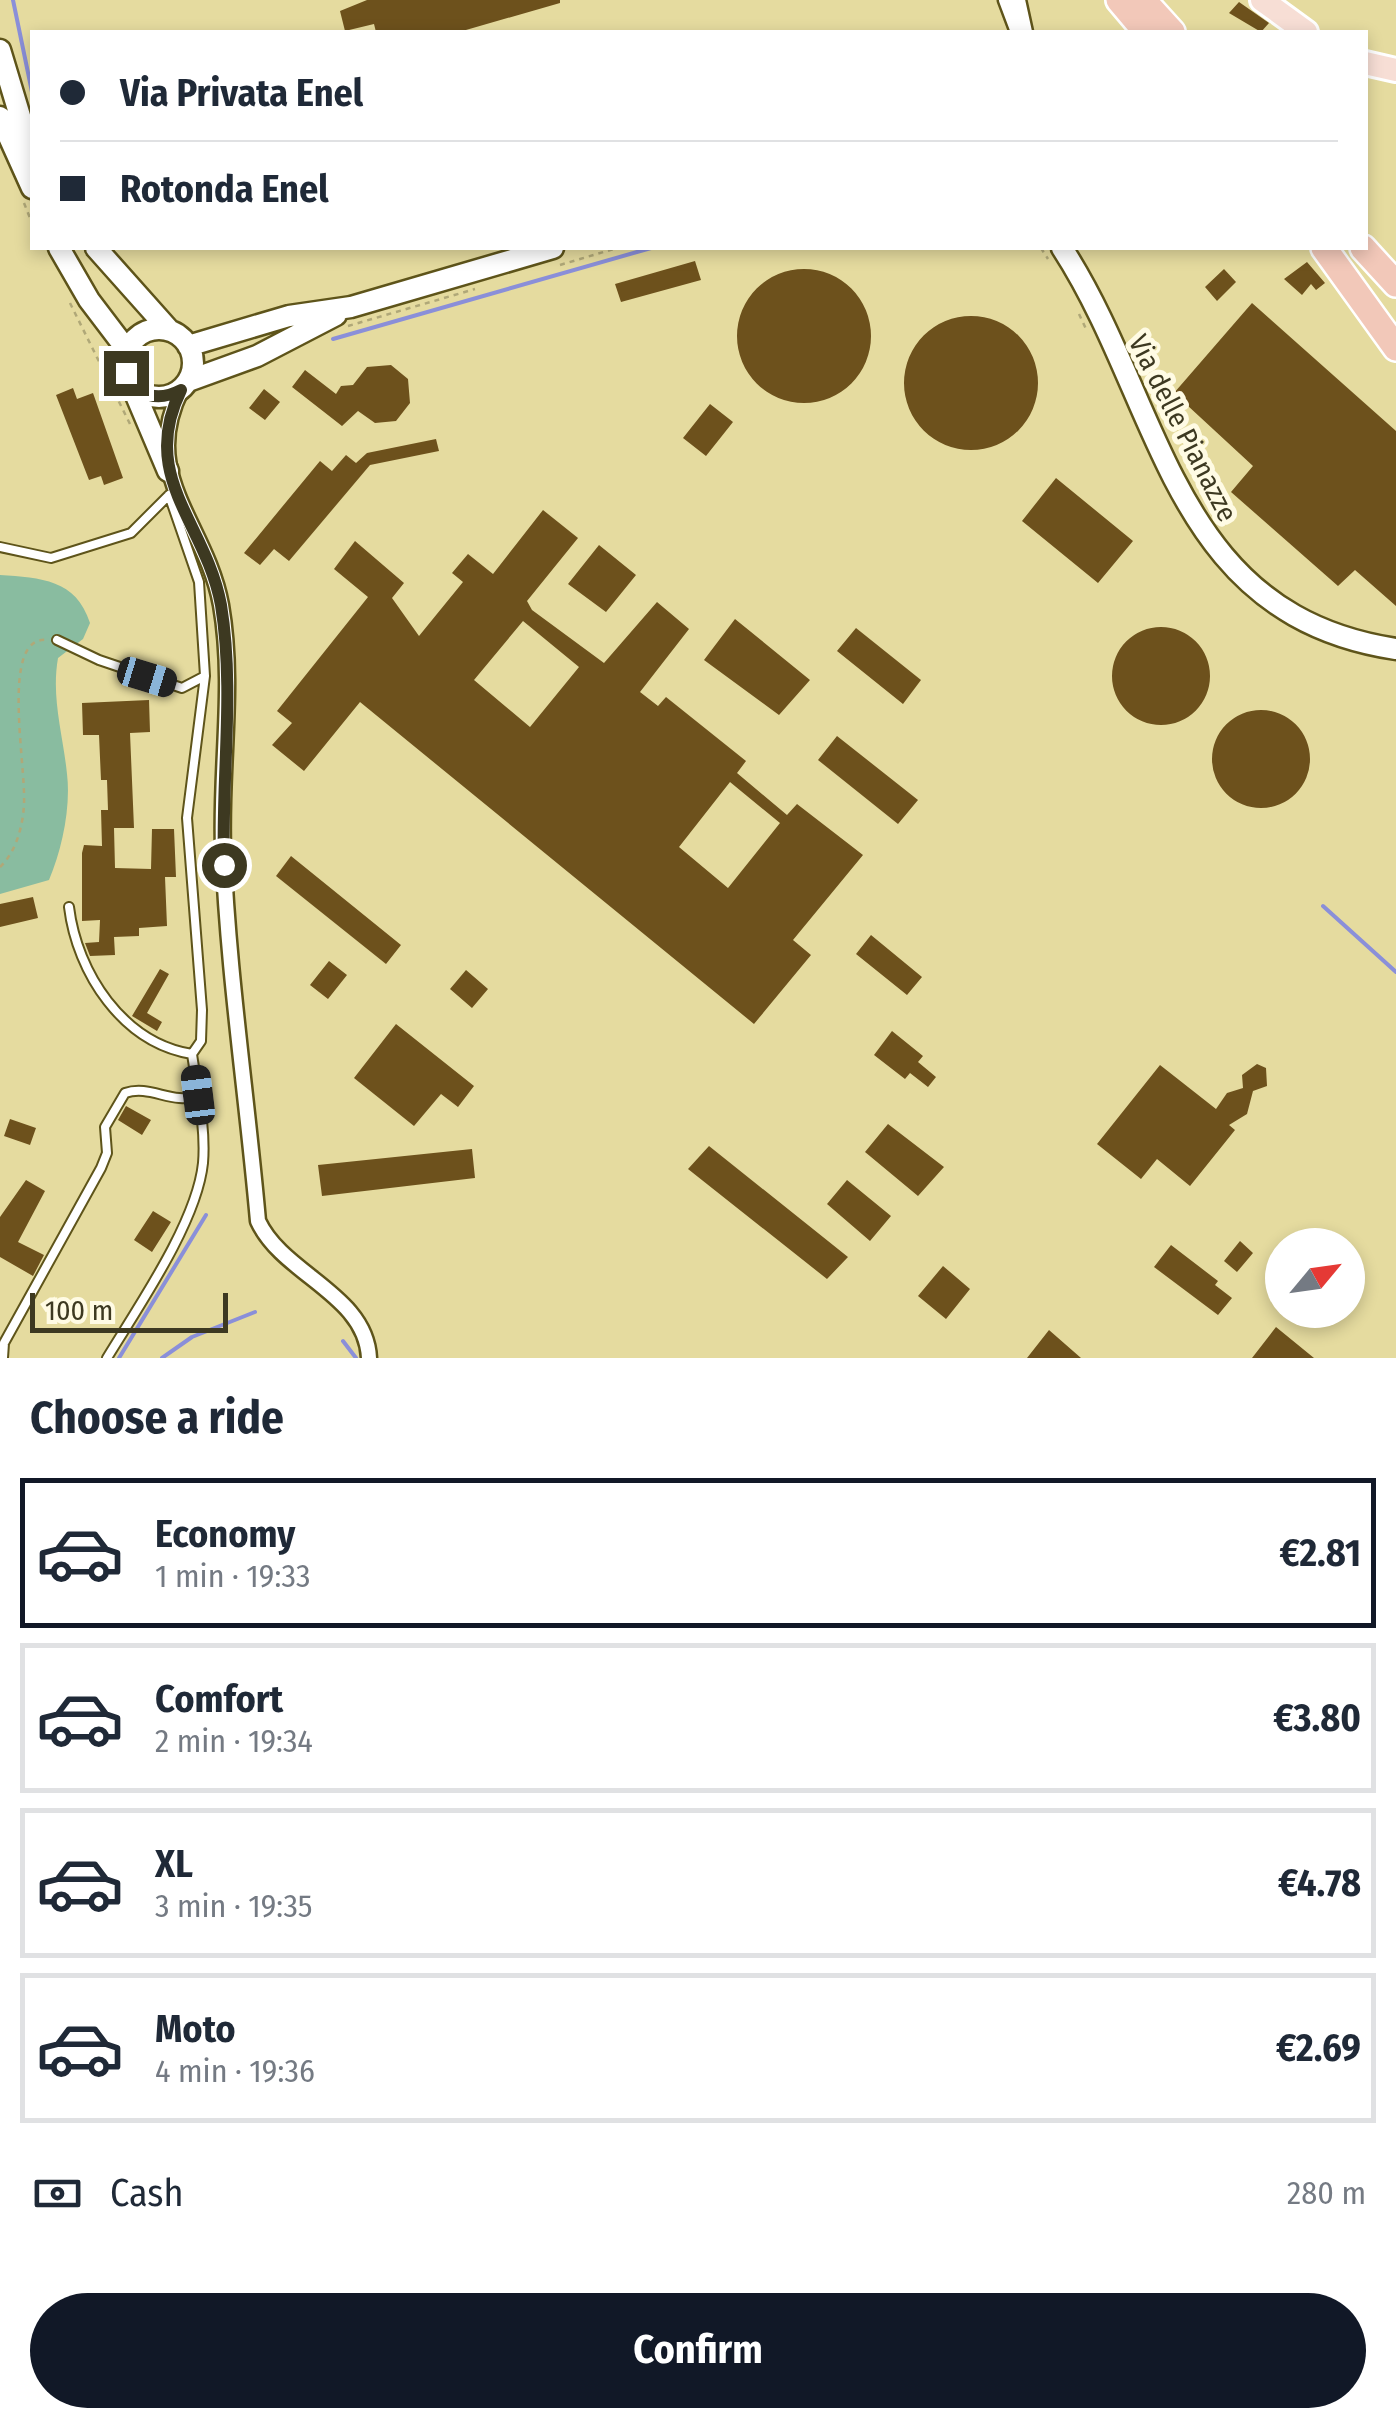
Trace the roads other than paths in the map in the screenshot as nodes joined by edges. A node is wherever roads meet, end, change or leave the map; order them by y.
1 (1006, 0) edge
2 (1018, 0) edge
3 (1119, 0) edge
4 (1144, 0) edge
5 (1262, 0) edge
6 (1021, 30) edge
7 (1022, 30) edge
8 (1144, 30) edge
9 (1170, 30) edge
10 (1303, 30) edge
11 (0, 50) edge
12 (1368, 64) edge
13 (1396, 70) edge
14 (0, 117) edge
15 (27, 159) edge
16 (60, 250) edge
17 (98, 250) edge
18 (546, 250) edge
19 (1063, 250) edge
20 (1328, 250) edge
21 (1329, 250) edge
22 (1365, 250) edge
23 (1396, 284) edge
24 (351, 307) junction
25 (1396, 320) edge
26 (170, 331) junction
27 (188, 346) junction
28 (1396, 348) edge
29 (127, 350) junction
30 (132, 384) junction
31 (184, 386) junction
32 (171, 485) junction
33 (0, 547) edge
34 (57, 640) road end
35 (1396, 649) edge
36 (205, 676) junction
37 (69, 907) dead end
38 (192, 1054) junction
39 (198, 1095) junction
40 (2, 1345) edge
41 (3, 1358) edge
42 (106, 1358) edge
43 (369, 1358) edge

1 - 6 street
2 - 7 street
3 - 8 highway
4 - 9 highway
5 - 10 main road
11 - 15 street
12 - 13 main road
14 - 15 street
16 - 29 street
17 - 26 street
18 - 24 street
19 - 35 street, Via delle Pianazze
20 - 28 highway
21 - 25 highway
22 - 23 highway
24 - 27 street
24 - 31 street
26 - 27 street
26 - 29 street
27 - 31 street
29 - 30 street
30 - 31 street
30 - 32 street
31 - 32 street
32 - 33 lane
32 - 36 lane
32 - 43 street
34 - 36 lane
36 - 38 lane
37 - 38 lane
38 - 39 lane
39 - 40 lane
39 - 42 lane
40 - 41 lane

